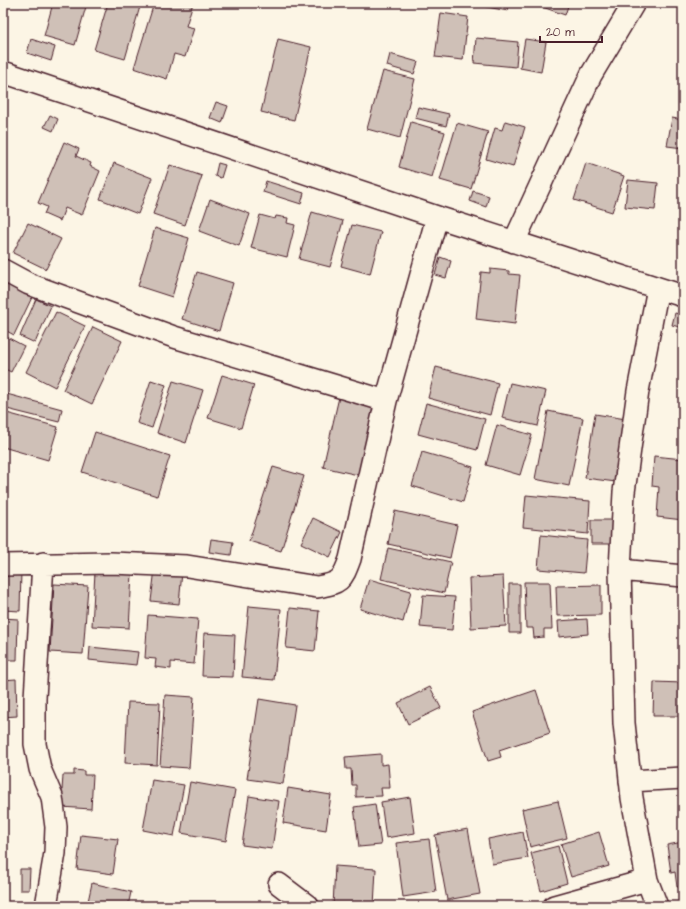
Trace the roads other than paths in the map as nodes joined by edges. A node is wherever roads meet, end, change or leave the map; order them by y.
1 (634, 3) edge
2 (3, 72) edge
3 (437, 217) junction
4 (514, 242) junction
5 (3, 270) edge
6 (658, 288) junction
7 (683, 296) edge
8 (386, 401) junction
9 (43, 563) junction
10 (3, 565) edge
11 (620, 570) junction
12 (683, 576) edge
13 (683, 778) edge
14 (630, 781) junction
15 (647, 880) junction
16 (279, 884) dead end
17 (46, 906) edge
18 (308, 906) edge
19 (554, 906) edge
20 (657, 906) edge

1 - 4 street
2 - 3 street
3 - 4 street
3 - 8 street
4 - 6 street
5 - 8 street
6 - 7 street
6 - 11 street
8 - 9 street
9 - 10 street
9 - 17 street
11 - 12 street
11 - 14 street
13 - 14 street
14 - 15 street
15 - 19 street
15 - 20 street
16 - 18 street

